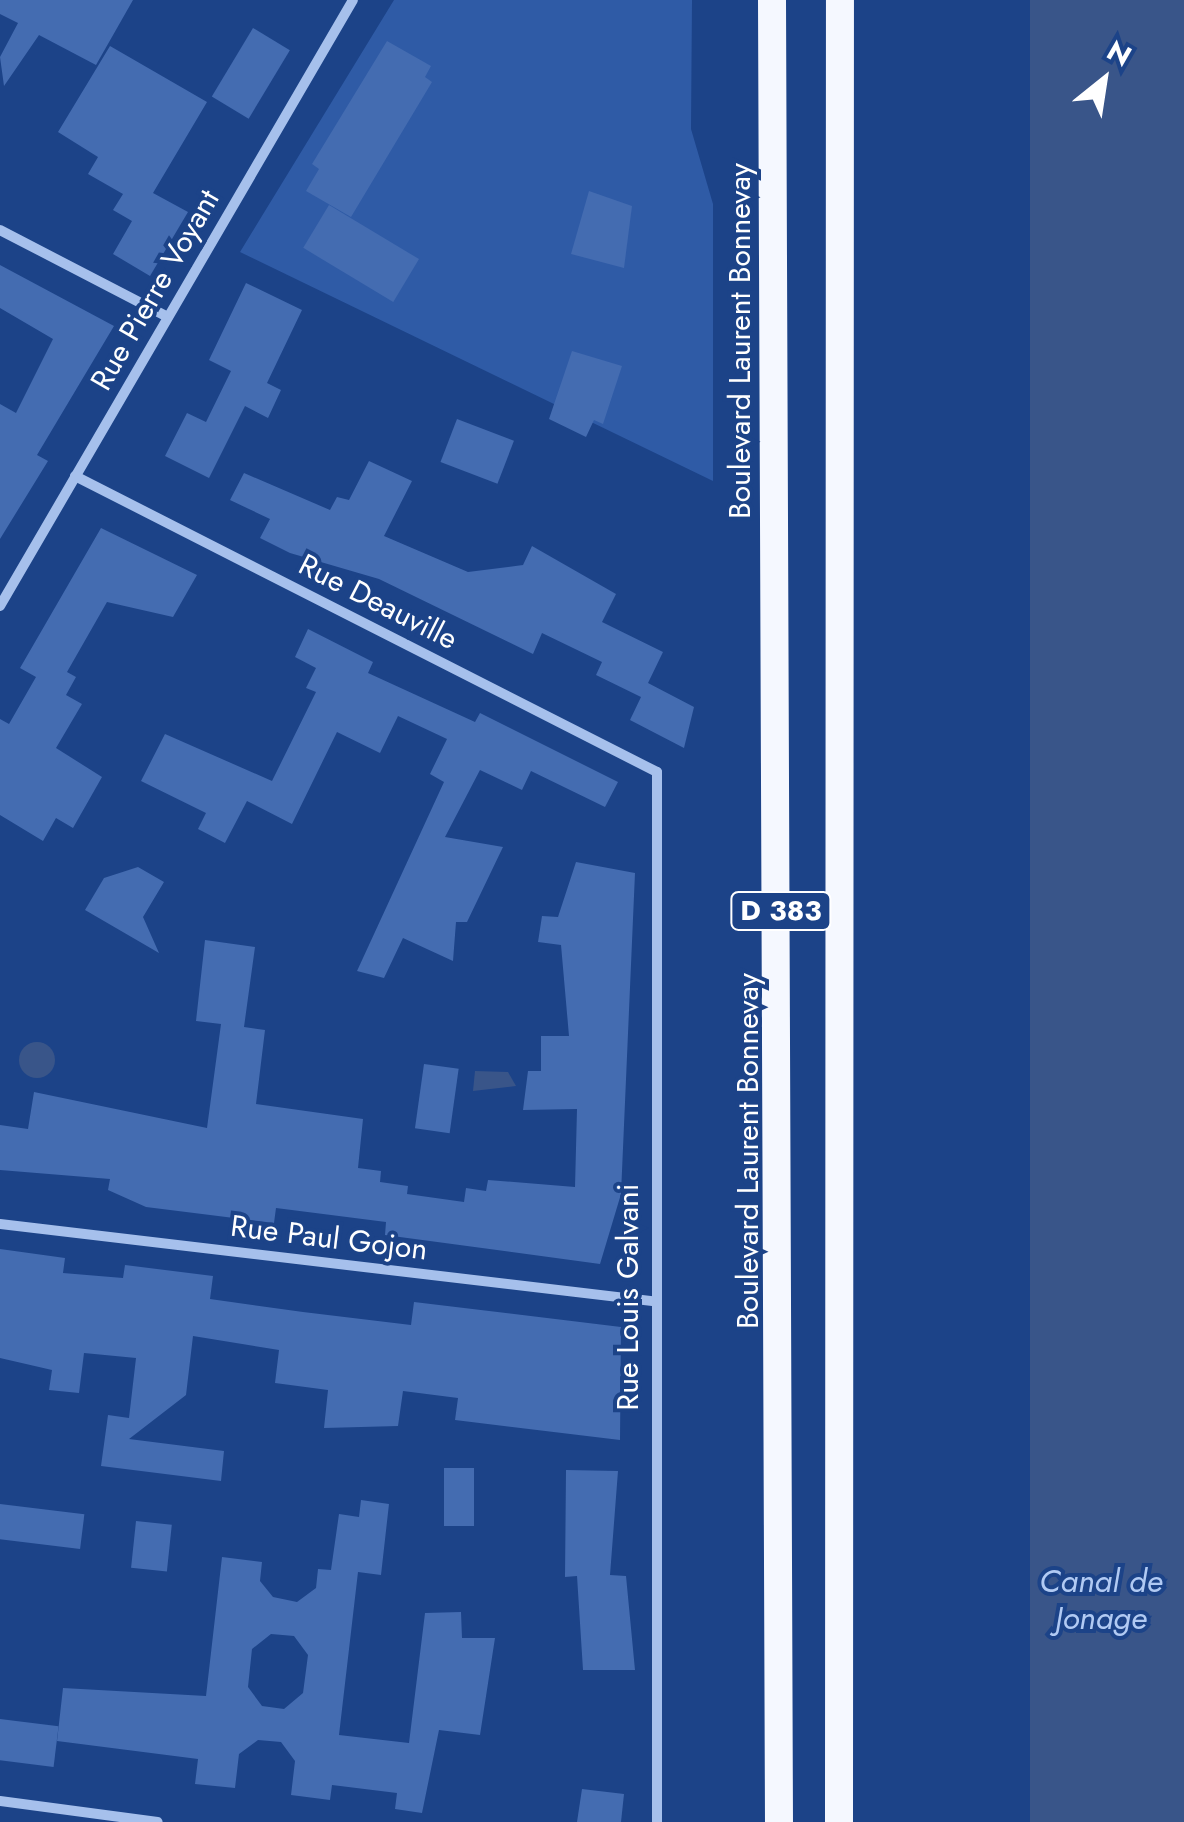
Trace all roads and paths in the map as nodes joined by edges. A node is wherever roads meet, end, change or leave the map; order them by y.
1 (354, 0) edge
2 (772, 0) edge
3 (840, 0) edge
4 (0, 230) edge
5 (168, 317) junction
6 (76, 476) junction
7 (0, 606) edge
8 (657, 772) joint
9 (0, 1224) edge
10 (652, 1301) junction
11 (0, 1801) edge
12 (158, 1822) edge
13 (657, 1822) edge
14 (779, 1822) edge
15 (840, 1822) edge

1 - 5 street, Rue Pierre Voyant
2 - 14 highway, Boulevard Laurent Bonnevay / D 383
3 - 15 highway, D 383
4 - 5 street
5 - 6 street, Rue Pierre Voyant
6 - 7 street, Rue Pierre Voyant
6 - 8 street, Rue Deauville
8 - 10 street, Rue Louis Galvani
9 - 10 street, Rue Paul Gojon
10 - 13 street, Rue Louis Galvani
11 - 12 street

